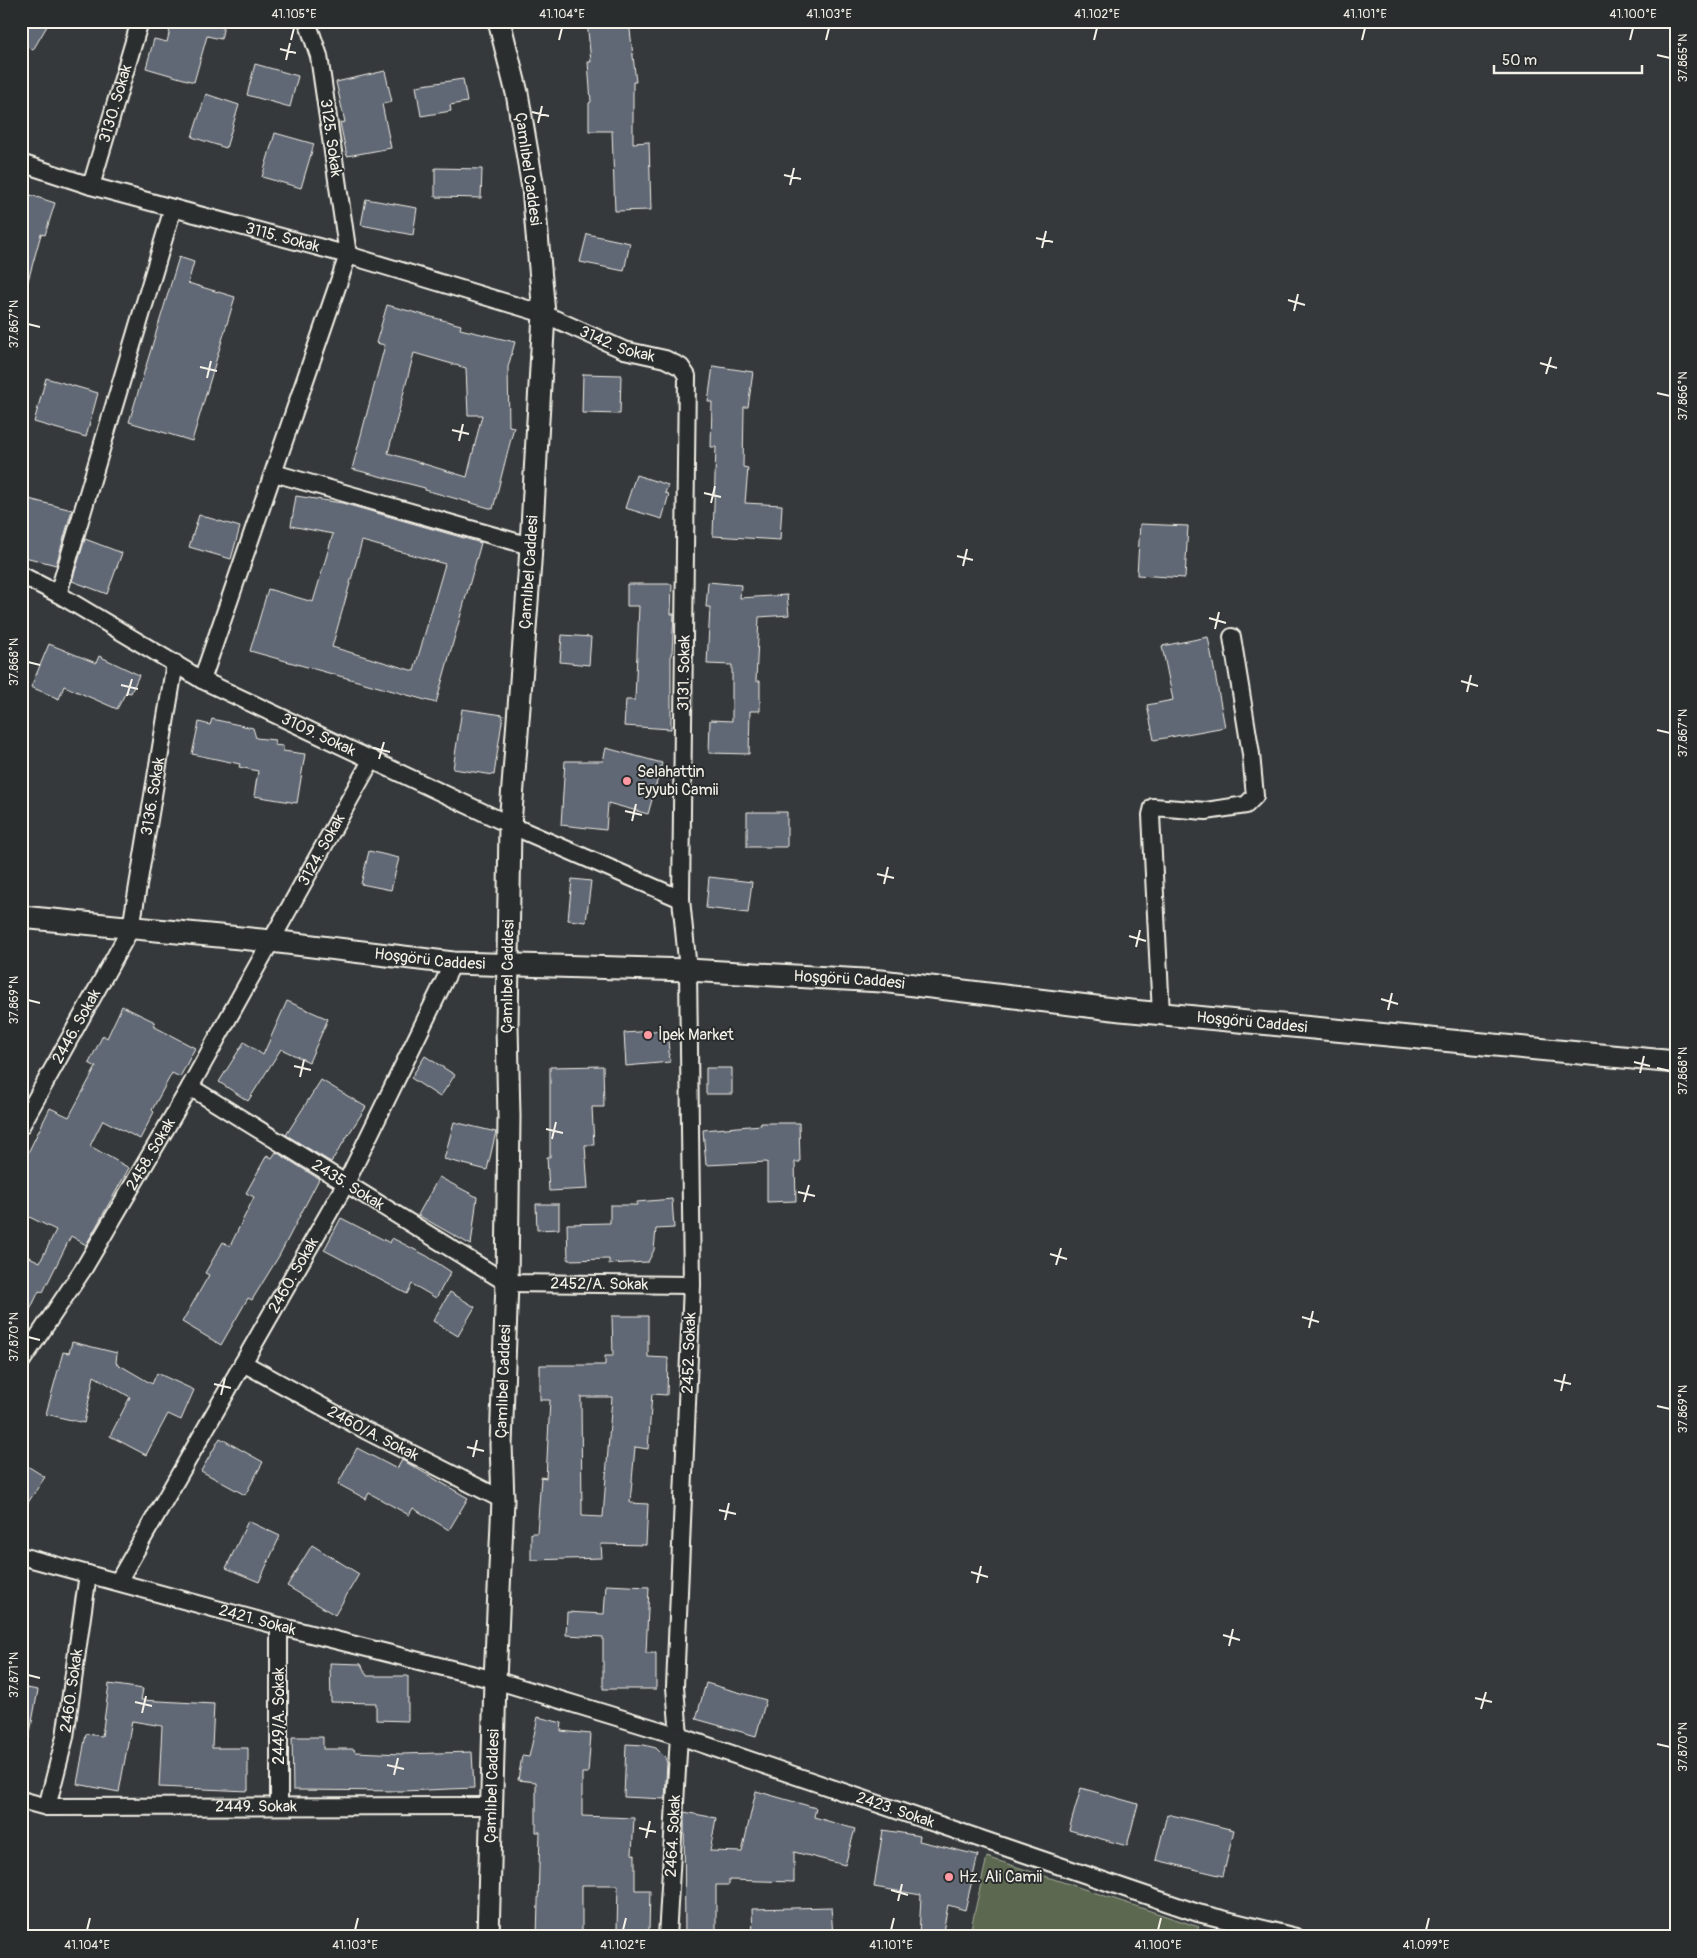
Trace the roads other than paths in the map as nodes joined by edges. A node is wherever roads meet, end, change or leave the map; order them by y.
1 (140, 21) edge
2 (307, 21) edge
3 (499, 21) edge
4 (21, 163) edge
5 (91, 186) junction
6 (173, 208) junction
7 (348, 255) junction
8 (544, 314) junction
9 (687, 376) joint
10 (274, 473) junction
11 (530, 546) junction
12 (22, 576) edge
13 (58, 594) junction
14 (1232, 637) dead end
15 (175, 663) junction
16 (202, 680) junction
17 (372, 760) junction
18 (510, 825) junction
19 (681, 899) junction
20 (21, 917) edge
21 (131, 928) junction
22 (271, 941) junction
23 (453, 963) junction
24 (509, 965) junction
25 (688, 970) junction
26 (1161, 1014) junction
27 (1676, 1062) edge
28 (190, 1087) junction
29 (21, 1126) edge
30 (346, 1183) junction
31 (507, 1283) junction
32 (692, 1285) junction
33 (21, 1362) edge
34 (243, 1363) junction
35 (503, 1500) junction
36 (21, 1556) edge
37 (88, 1574) junction
38 (119, 1580) junction
39 (279, 1626) junction
40 (495, 1680) junction
41 (679, 1736) junction
42 (21, 1800) edge
43 (279, 1806) junction
44 (491, 1806) junction
45 (47, 1807) junction
46 (488, 1937) edge
47 (668, 1937) edge
48 (1296, 1937) edge

1 - 5 street, 3130. Sokak
2 - 7 street, 3125. Sokak
3 - 8 street, Çamlıbel Caddesi
4 - 5 street, 3115. Sokak
5 - 6 street, 3115. Sokak
6 - 7 street, 3115. Sokak
6 - 13 street
7 - 8 street, 3115. Sokak
7 - 10 street
8 - 9 street, 3142. Sokak
8 - 11 street, Çamlıbel Caddesi
9 - 19 street, 3131. Sokak
10 - 11 street
10 - 16 street
11 - 18 street, Çamlıbel Caddesi
12 - 13 street, 3109. Sokak
13 - 15 street, 3109. Sokak
14 - 26 street
15 - 16 street, 3109. Sokak
15 - 21 street, 3136. Sokak
16 - 17 street, 3109. Sokak
17 - 18 street, 3109. Sokak
17 - 22 street, 3124. Sokak
18 - 19 street, 3109. Sokak
18 - 24 street, Çamlıbel Caddesi
19 - 25 street, 3131. Sokak
20 - 21 street, Hoşgörü Caddesi
21 - 22 street, Hoşgörü Caddesi
21 - 29 street, 2446. Sokak
22 - 23 street, Hoşgörü Caddesi
22 - 28 street, 2458. Sokak
23 - 24 street, Hoşgörü Caddesi
23 - 30 street, 2460. Sokak
24 - 25 street, Hoşgörü Caddesi
24 - 31 street, Çamlıbel Caddesi
25 - 26 street, Hoşgörü Caddesi
25 - 32 street, 2452. Sokak
26 - 27 street, Hoşgörü Caddesi
28 - 30 street, 2435. Sokak
28 - 33 street, 2458. Sokak
30 - 31 street, 2435. Sokak
30 - 34 street, 2460. Sokak
31 - 32 street, 2452/A. Sokak
31 - 35 street, Çamlıbel Caddesi
32 - 41 street, 2452. Sokak
34 - 35 street, 2460/A. Sokak
34 - 38 street, 2460. Sokak
35 - 40 street, Çamlıbel Caddesi
36 - 37 street, 2421. Sokak
37 - 38 street, 2421. Sokak
37 - 45 street, 2460. Sokak
38 - 39 street, 2421. Sokak
39 - 40 street, 2421. Sokak
39 - 43 street, 2449/A. Sokak
40 - 41 street, 2423. Sokak
40 - 44 street, Çamlıbel Caddesi
41 - 47 street, 2464. Sokak
41 - 48 street, 2423. Sokak
42 - 45 street, 2449. Sokak
43 - 44 street, 2449. Sokak
43 - 45 street, 2449. Sokak
44 - 46 street, Çamlıbel Caddesi

